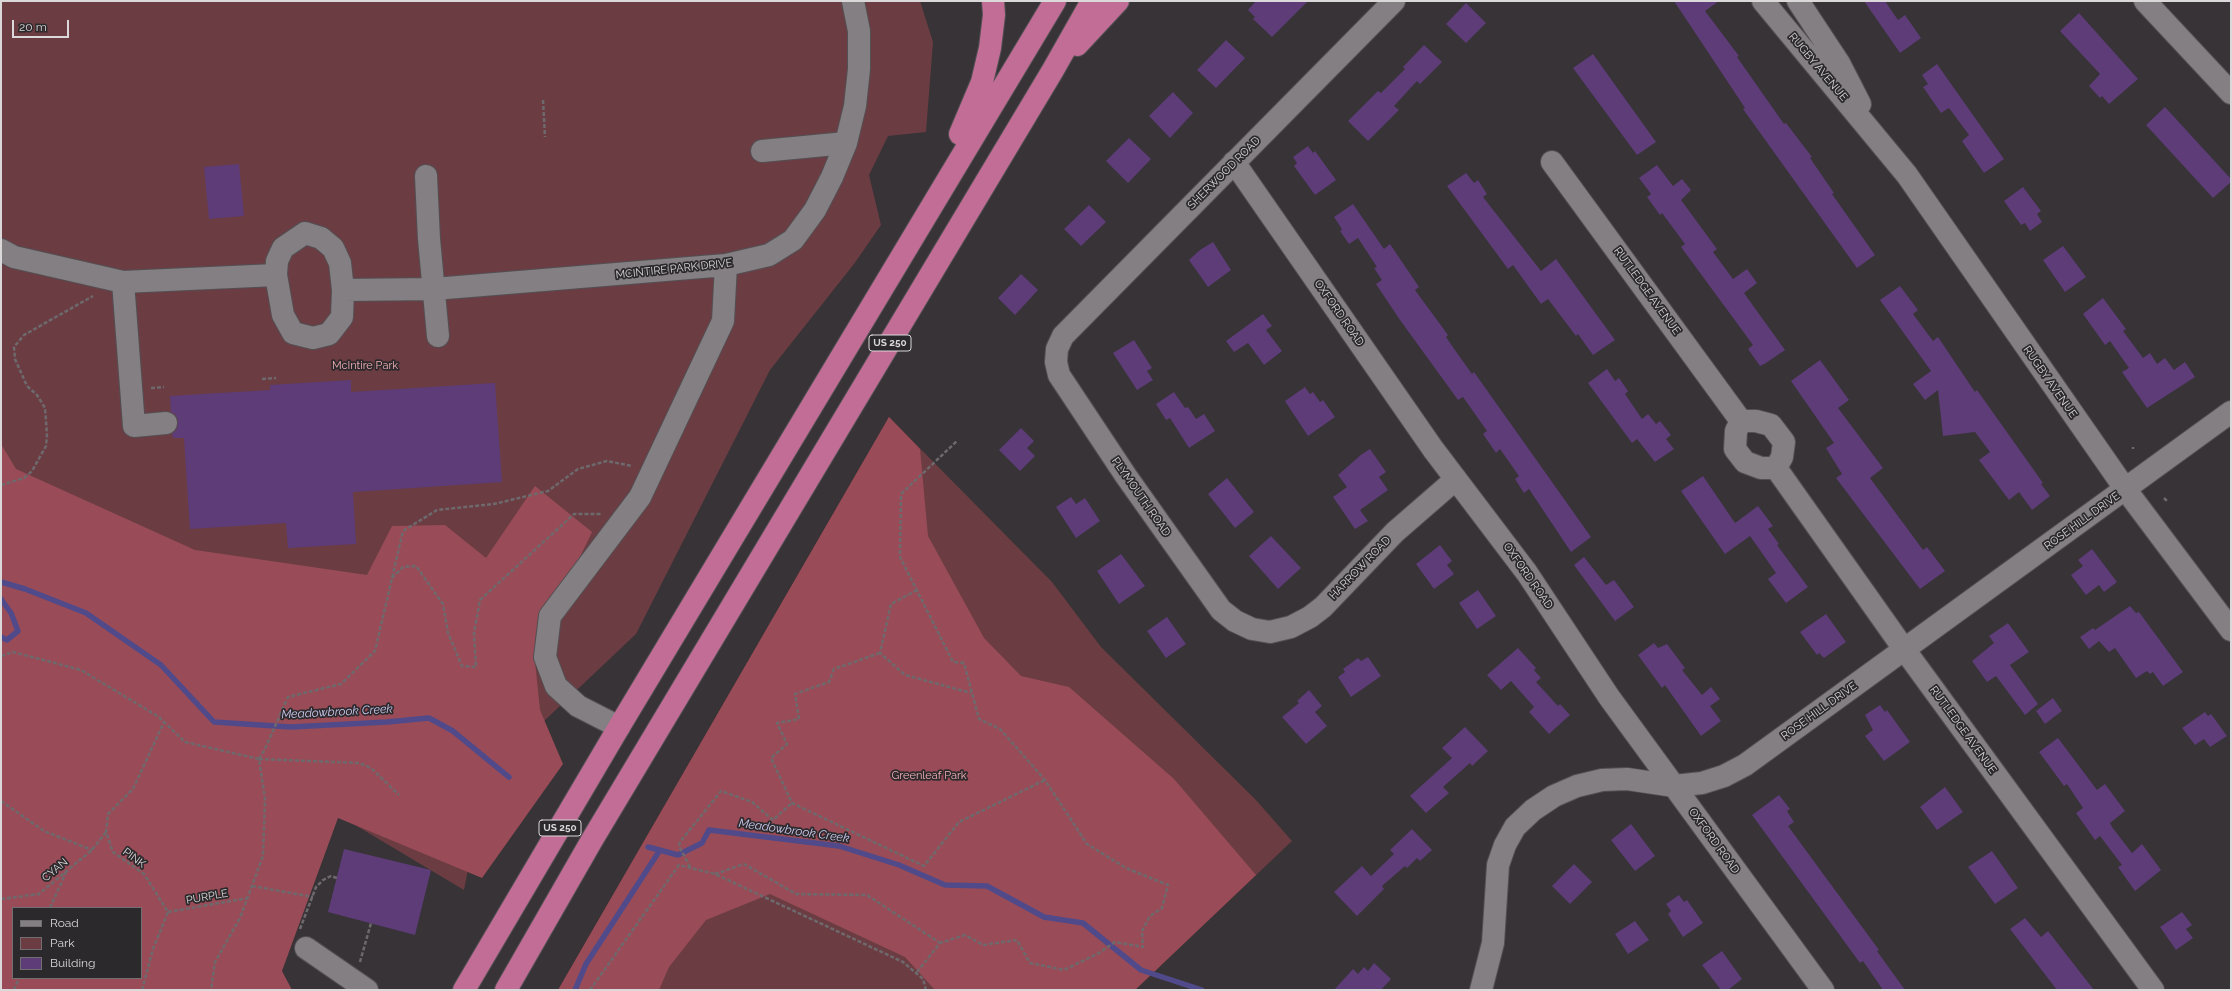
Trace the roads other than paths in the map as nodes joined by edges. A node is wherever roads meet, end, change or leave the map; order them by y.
1 (854, 1) edge
2 (993, 1) edge
3 (1055, 1) edge
4 (1092, 1) edge
5 (1118, 1) edge
6 (1394, 1) edge
7 (1763, 1) edge
8 (1798, 1) edge
9 (2145, 1) edge
10 (1053, 70) junction
11 (2231, 94) edge
12 (1873, 132) junction
13 (846, 143) junction
14 (762, 151) dead end
15 (1234, 162) junction
16 (1552, 162) dead end
17 (426, 176) dead end
18 (1, 250) edge
19 (902, 255) junction
20 (726, 265) junction
21 (276, 275) junction
22 (123, 282) junction
23 (343, 290) junction
24 (434, 290) junction
25 (438, 336) dead end
26 (1057, 349) joint
27 (2231, 412) edge
28 (1741, 421) junction
29 (166, 423) dead end
30 (1776, 468) junction
31 (1456, 479) junction
32 (2126, 490) junction
33 (1252, 629) joint
34 (2231, 630) edge
35 (1904, 649) junction
36 (619, 727) junction
37 (1674, 786) junction
38 (302, 940) road end
39 (361, 986) edge
40 (464, 990) edge
41 (506, 990) edge
42 (1481, 990) edge
43 (1823, 990) edge
44 (2153, 990) edge

1 - 13 street, MCINTIRE PARK DRIVE
2 - 19 highway
3 - 19 highway, US 250
4 - 10 highway, US 250
5 - 10 highway
6 - 15 street, SHERWOOD ROAD
7 - 12 street, RUGBY AVENUE
8 - 12 street, RUGBY AVENUE
9 - 11 street
10 - 41 highway, US 250
12 - 32 street, RUGBY AVENUE
13 - 14 street
13 - 20 street, MCINTIRE PARK DRIVE
15 - 26 street, SHERWOOD ROAD
15 - 31 street, OXFORD ROAD
16 - 28 street, RUTLEDGE AVENUE
17 - 24 street
18 - 22 street
19 - 36 highway, US 250
20 - 24 street, MCINTIRE PARK DRIVE
20 - 36 street
21 - 22 street
21 - 23 street
21 - 23 street
22 - 29 street
23 - 24 street, MCINTIRE PARK DRIVE
24 - 25 street
26 - 33 street, PLYMOUTH ROAD
27 - 32 street, ROSE HILL DRIVE
28 - 30 street
28 - 30 street
30 - 35 street, RUTLEDGE AVENUE
31 - 33 street, HARROW ROAD
31 - 37 street, OXFORD ROAD
32 - 34 street, RUGBY AVENUE
32 - 35 street, ROSE HILL DRIVE
35 - 37 street, ROSE HILL DRIVE
35 - 44 street, RUTLEDGE AVENUE
36 - 40 highway, US 250
37 - 42 street, ROSE HILL DRIVE
37 - 43 street, OXFORD ROAD
38 - 39 street

